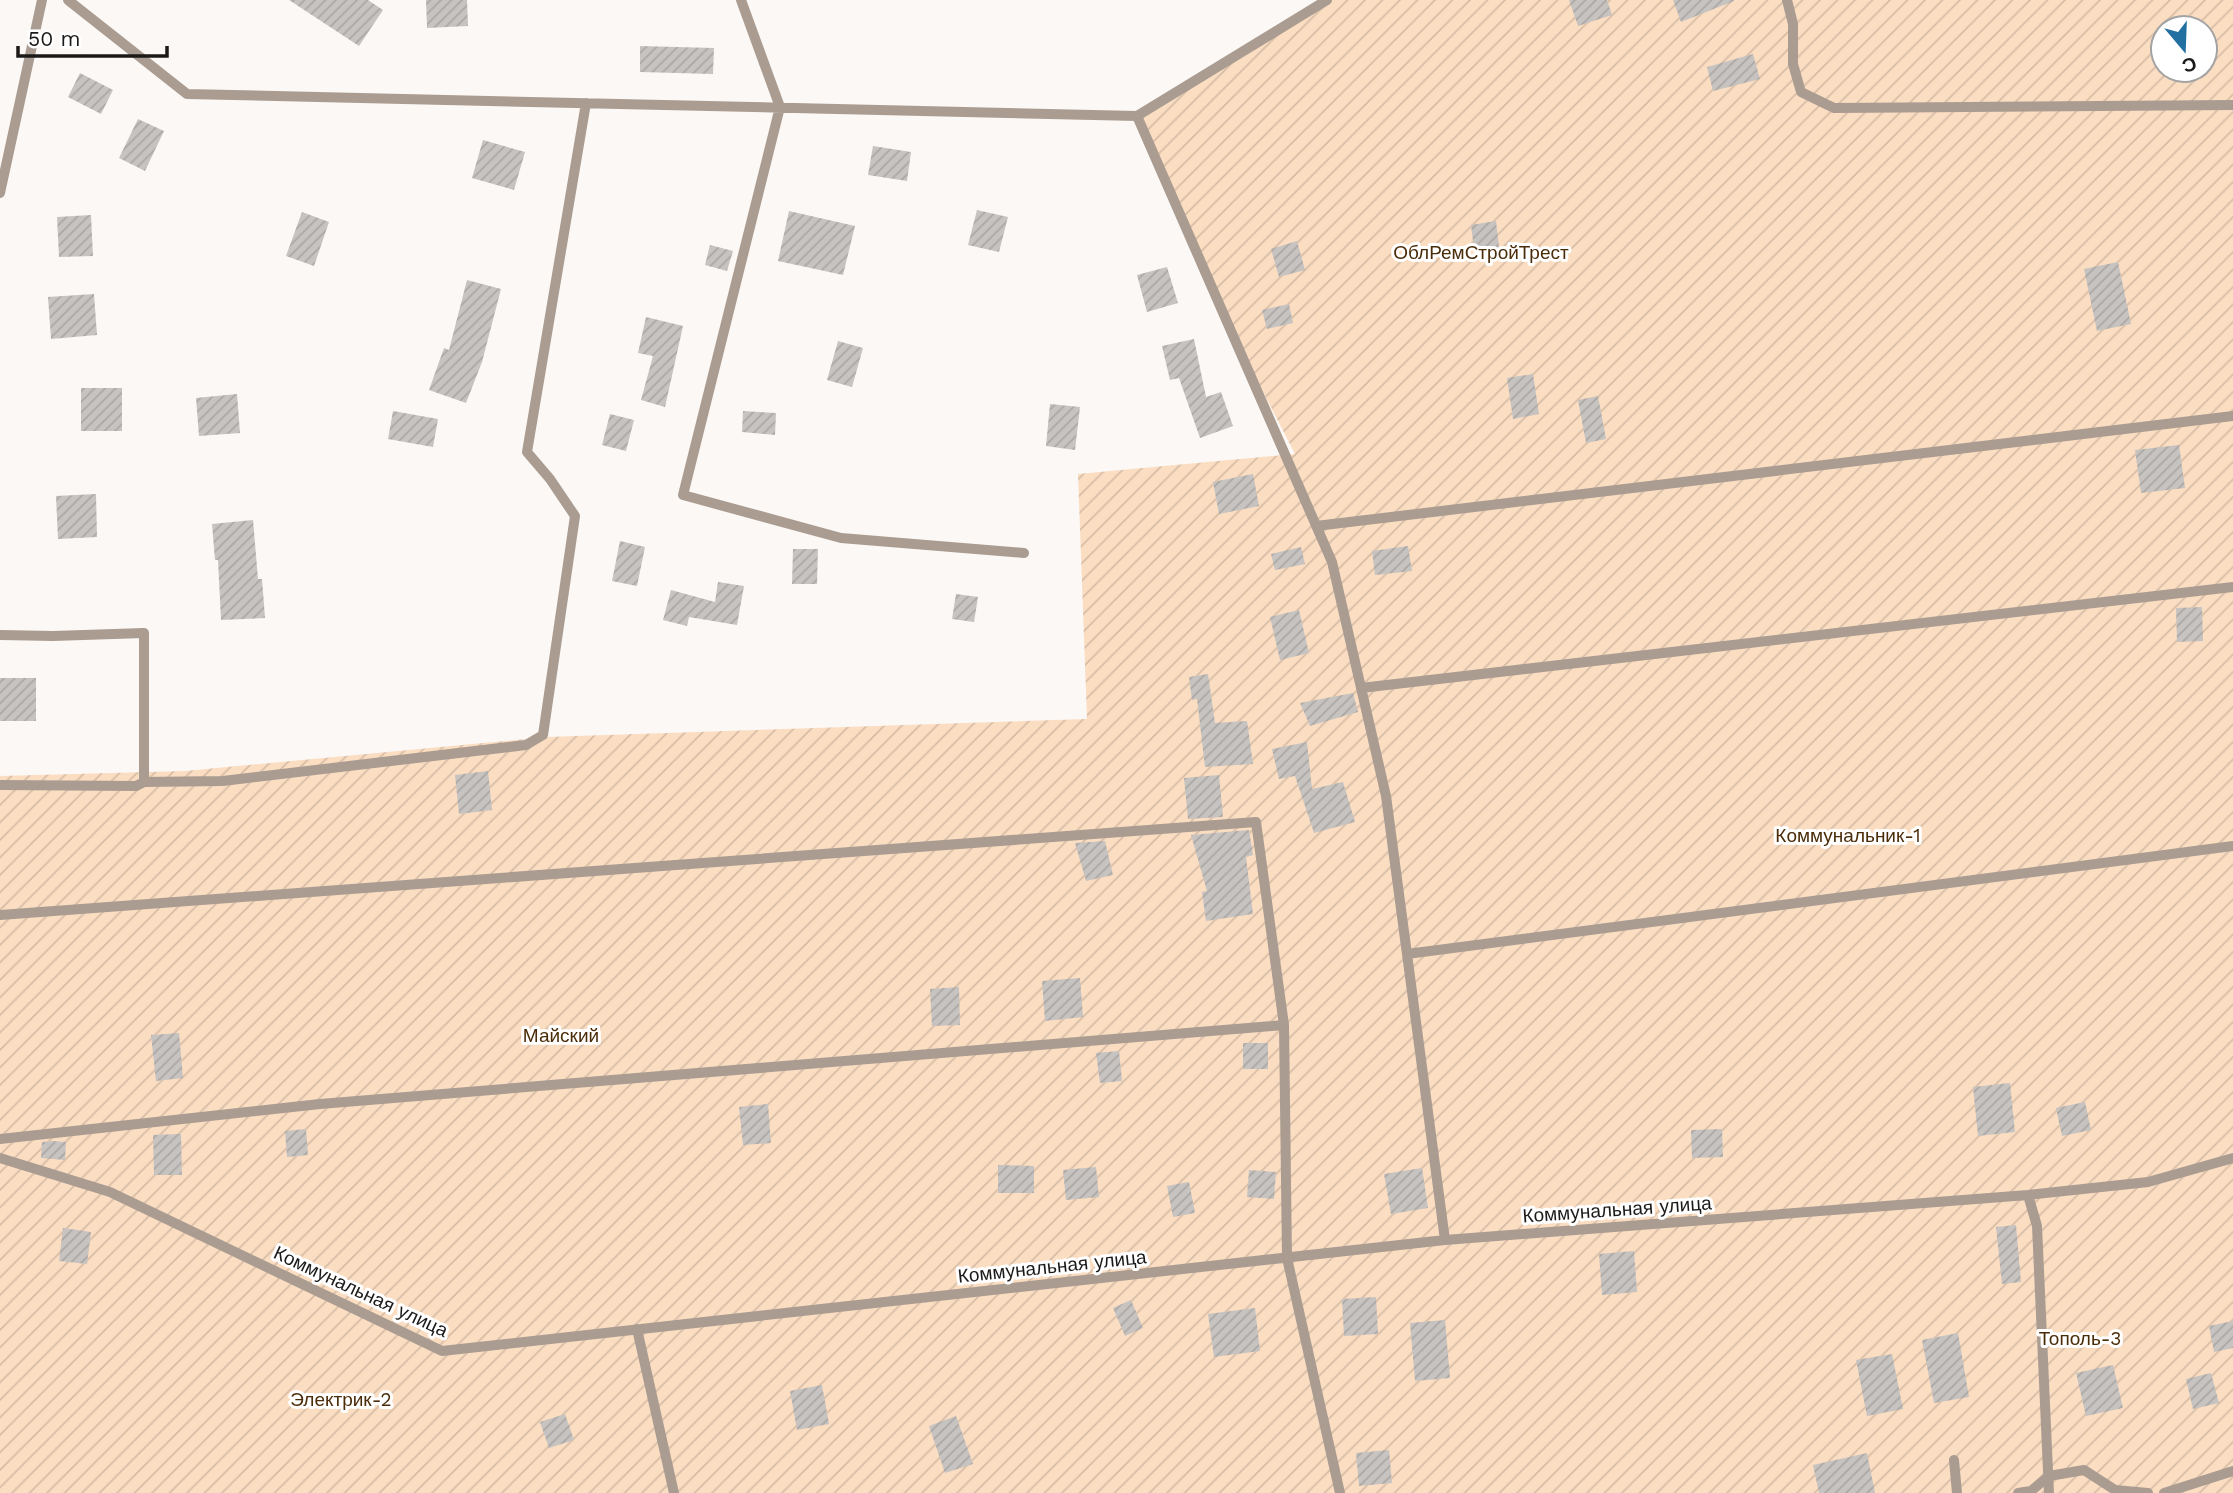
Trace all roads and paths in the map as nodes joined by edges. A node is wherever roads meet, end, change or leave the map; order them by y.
1 (42, 0) edge
2 (68, 0) edge
3 (741, 0) edge
4 (1327, 0) edge
5 (1787, 0) edge
6 (586, 103) junction
7 (2233, 105) edge
8 (780, 107) junction
9 (1137, 116) junction
10 (0, 193) edge
11 (2233, 416) edge
12 (1316, 526) junction
13 (1024, 553) dead end
14 (2233, 587) edge
15 (0, 635) edge
16 (1361, 688) junction
17 (144, 782) junction
18 (0, 785) edge
19 (2233, 846) edge
20 (0, 915) edge
21 (1407, 954) junction
22 (1284, 1025) junction
23 (0, 1139) edge
24 (0, 1158) edge
25 (2233, 1158) edge
26 (2028, 1195) junction
27 (1445, 1240) junction
28 (1287, 1258) junction
29 (637, 1329) junction
30 (1954, 1460) dead end
31 (2233, 1471) edge
32 (2049, 1476) junction
33 (674, 1493) edge
34 (1340, 1493) edge
35 (1957, 1493) edge
36 (2018, 1493) edge
37 (2049, 1493) edge
38 (2148, 1493) edge
39 (2164, 1493) edge

1 - 10 lane
2 - 6 lane
3 - 8 lane
4 - 9 lane
5 - 7 lane
6 - 8 lane
6 - 17 lane
8 - 9 lane
8 - 13 lane
9 - 12 lane
11 - 12 lane
12 - 16 lane
14 - 16 lane
15 - 17 lane
16 - 21 lane
17 - 18 lane
19 - 21 lane
20 - 22 lane
21 - 27 lane
22 - 23 lane
22 - 28 lane
24 - 29 lane, Коммунальная улица
25 - 26 lane, Коммунальная улица
26 - 27 lane, Коммунальная улица
26 - 32 lane
27 - 28 lane, Коммунальная улица
28 - 29 lane, Коммунальная улица
28 - 34 lane
29 - 33 lane
30 - 35 lane
31 - 39 lane
32 - 36 lane
32 - 37 lane
32 - 38 lane

